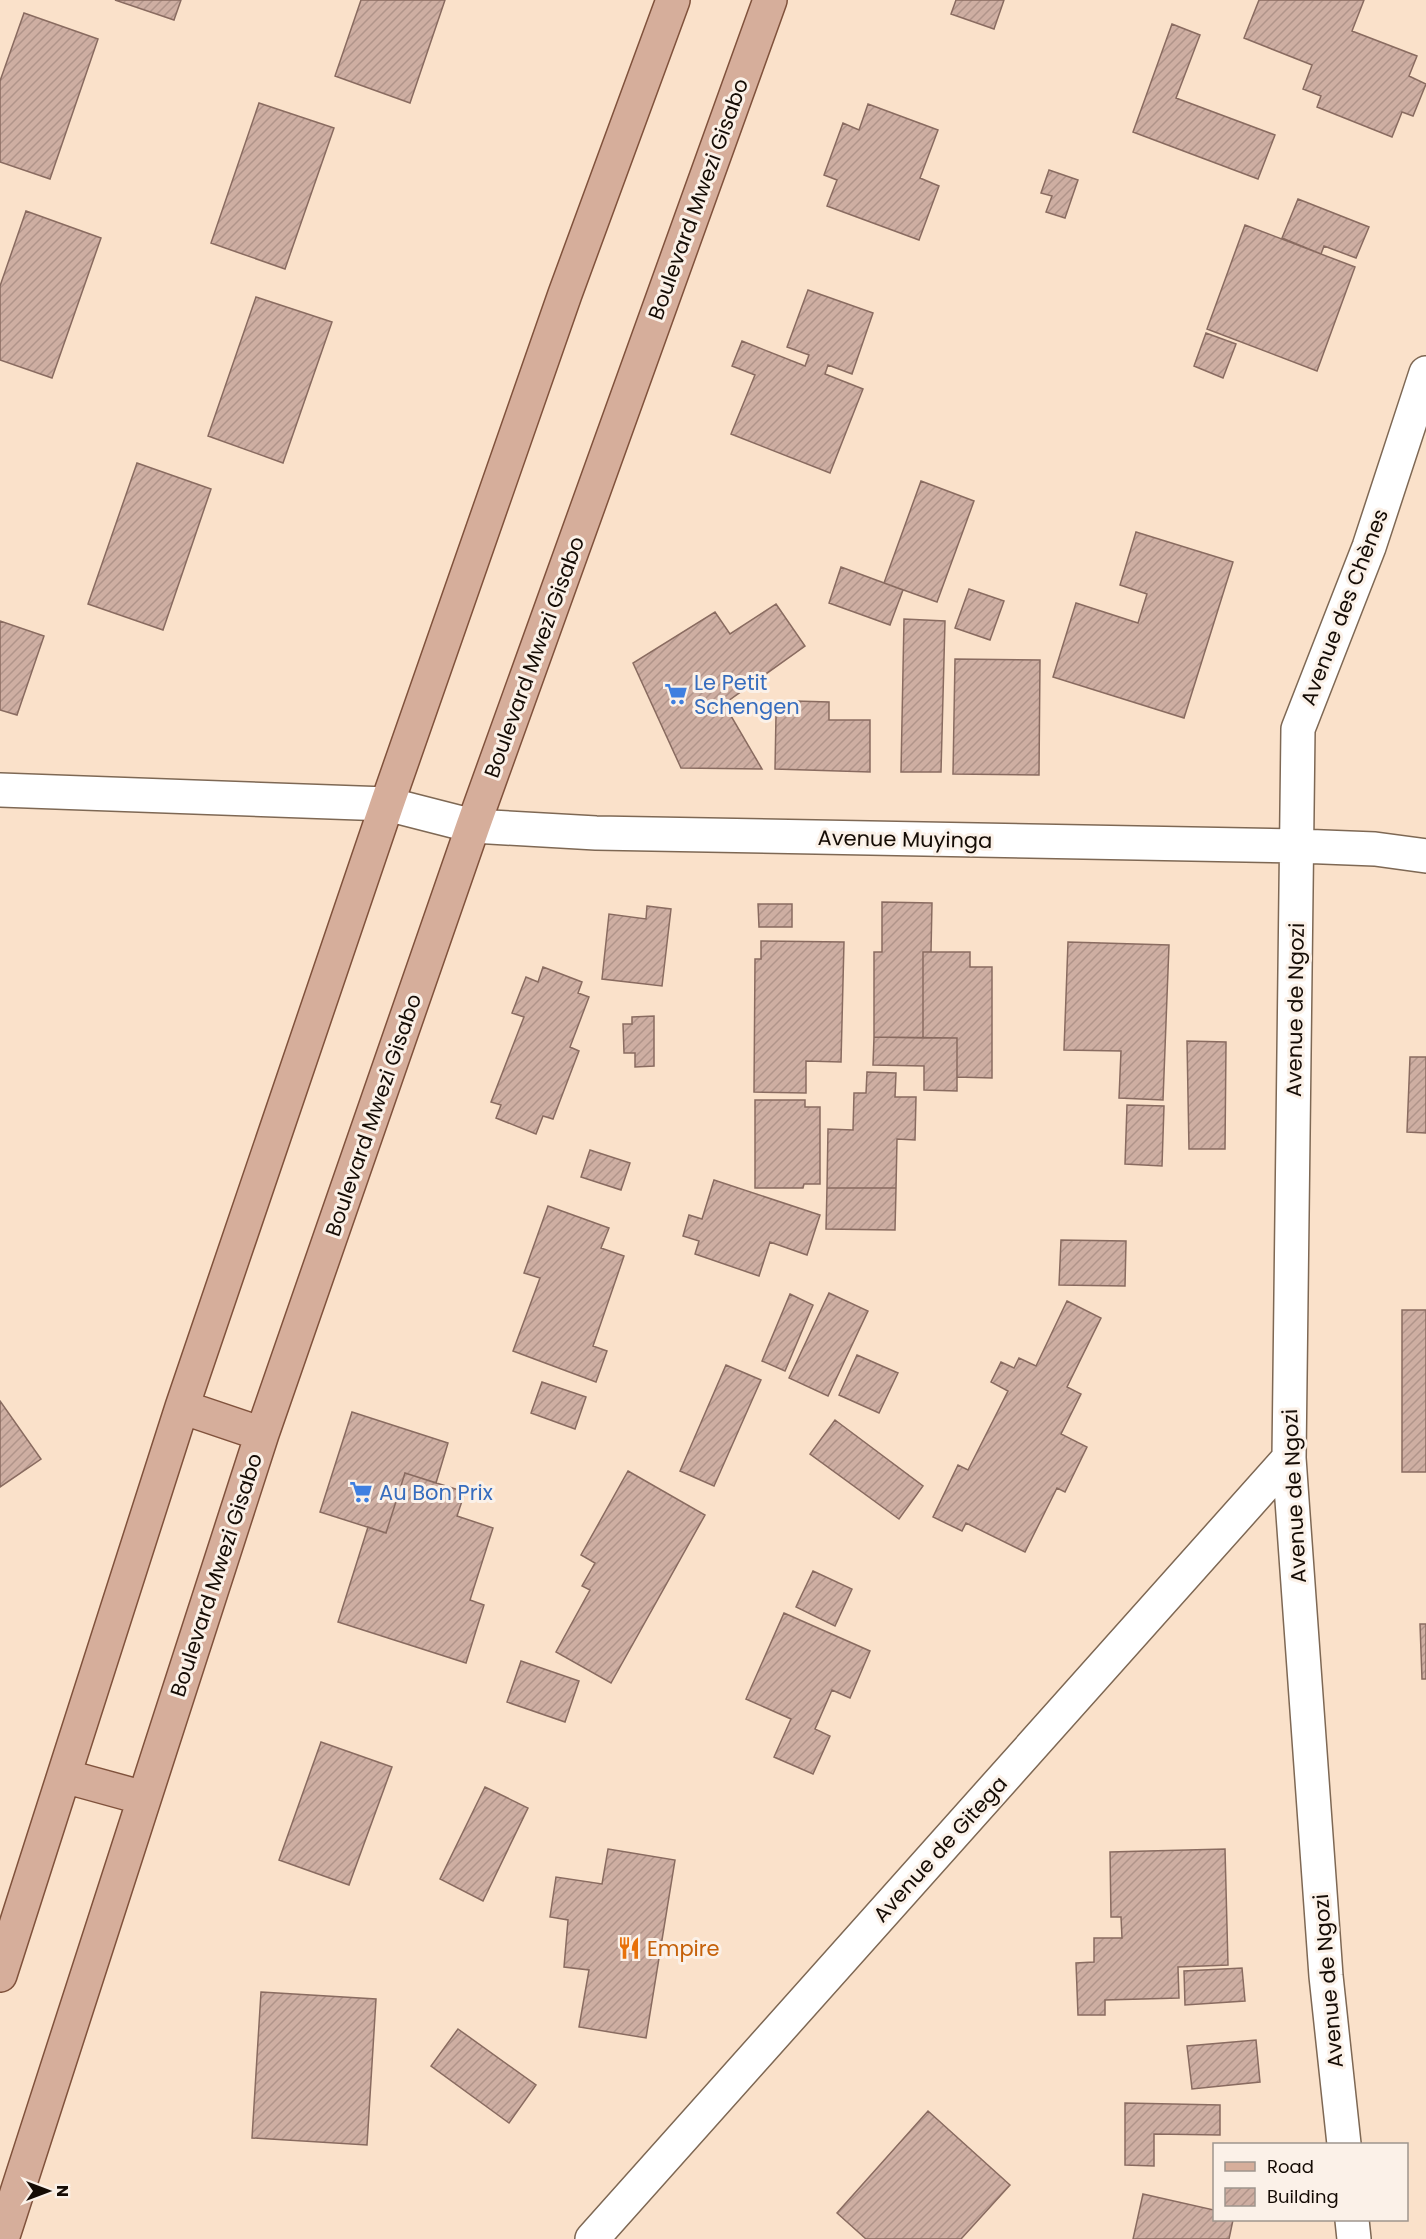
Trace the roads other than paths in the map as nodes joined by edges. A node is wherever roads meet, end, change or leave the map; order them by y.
1 (673, 0) edge
2 (770, 0) edge
3 (1426, 373) edge
4 (0, 790) edge
5 (387, 804) junction
6 (473, 826) junction
7 (1298, 846) junction
8 (1426, 856) edge
9 (182, 1407) junction
10 (262, 1434) junction
11 (1289, 1458) junction
12 (63, 1776) junction
13 (144, 1798) junction
14 (0, 1975) edge
15 (1344, 2143) edge
16 (1352, 2221) edge
17 (2, 2239) edge
18 (592, 2239) edge
19 (1354, 2239) edge

1 - 5 main road
2 - 6 main road, Boulevard Mwezi Gisabo
3 - 7 street, Avenue des Chènes
4 - 5 street, Avenue Muyinga
5 - 6 street, Avenue Muyinga
5 - 9 main road
6 - 7 street, Avenue Muyinga
6 - 10 main road, Boulevard Mwezi Gisabo
7 - 8 street, Avenue Muyinga
7 - 11 street, Avenue de Ngozi
9 - 10 main road
9 - 12 main road
10 - 13 main road, Boulevard Mwezi Gisabo
11 - 15 street, Avenue de Ngozi
11 - 18 street, Avenue de Gitega
12 - 13 main road
12 - 14 main road
13 - 17 main road, Boulevard Mwezi Gisabo
16 - 19 street

